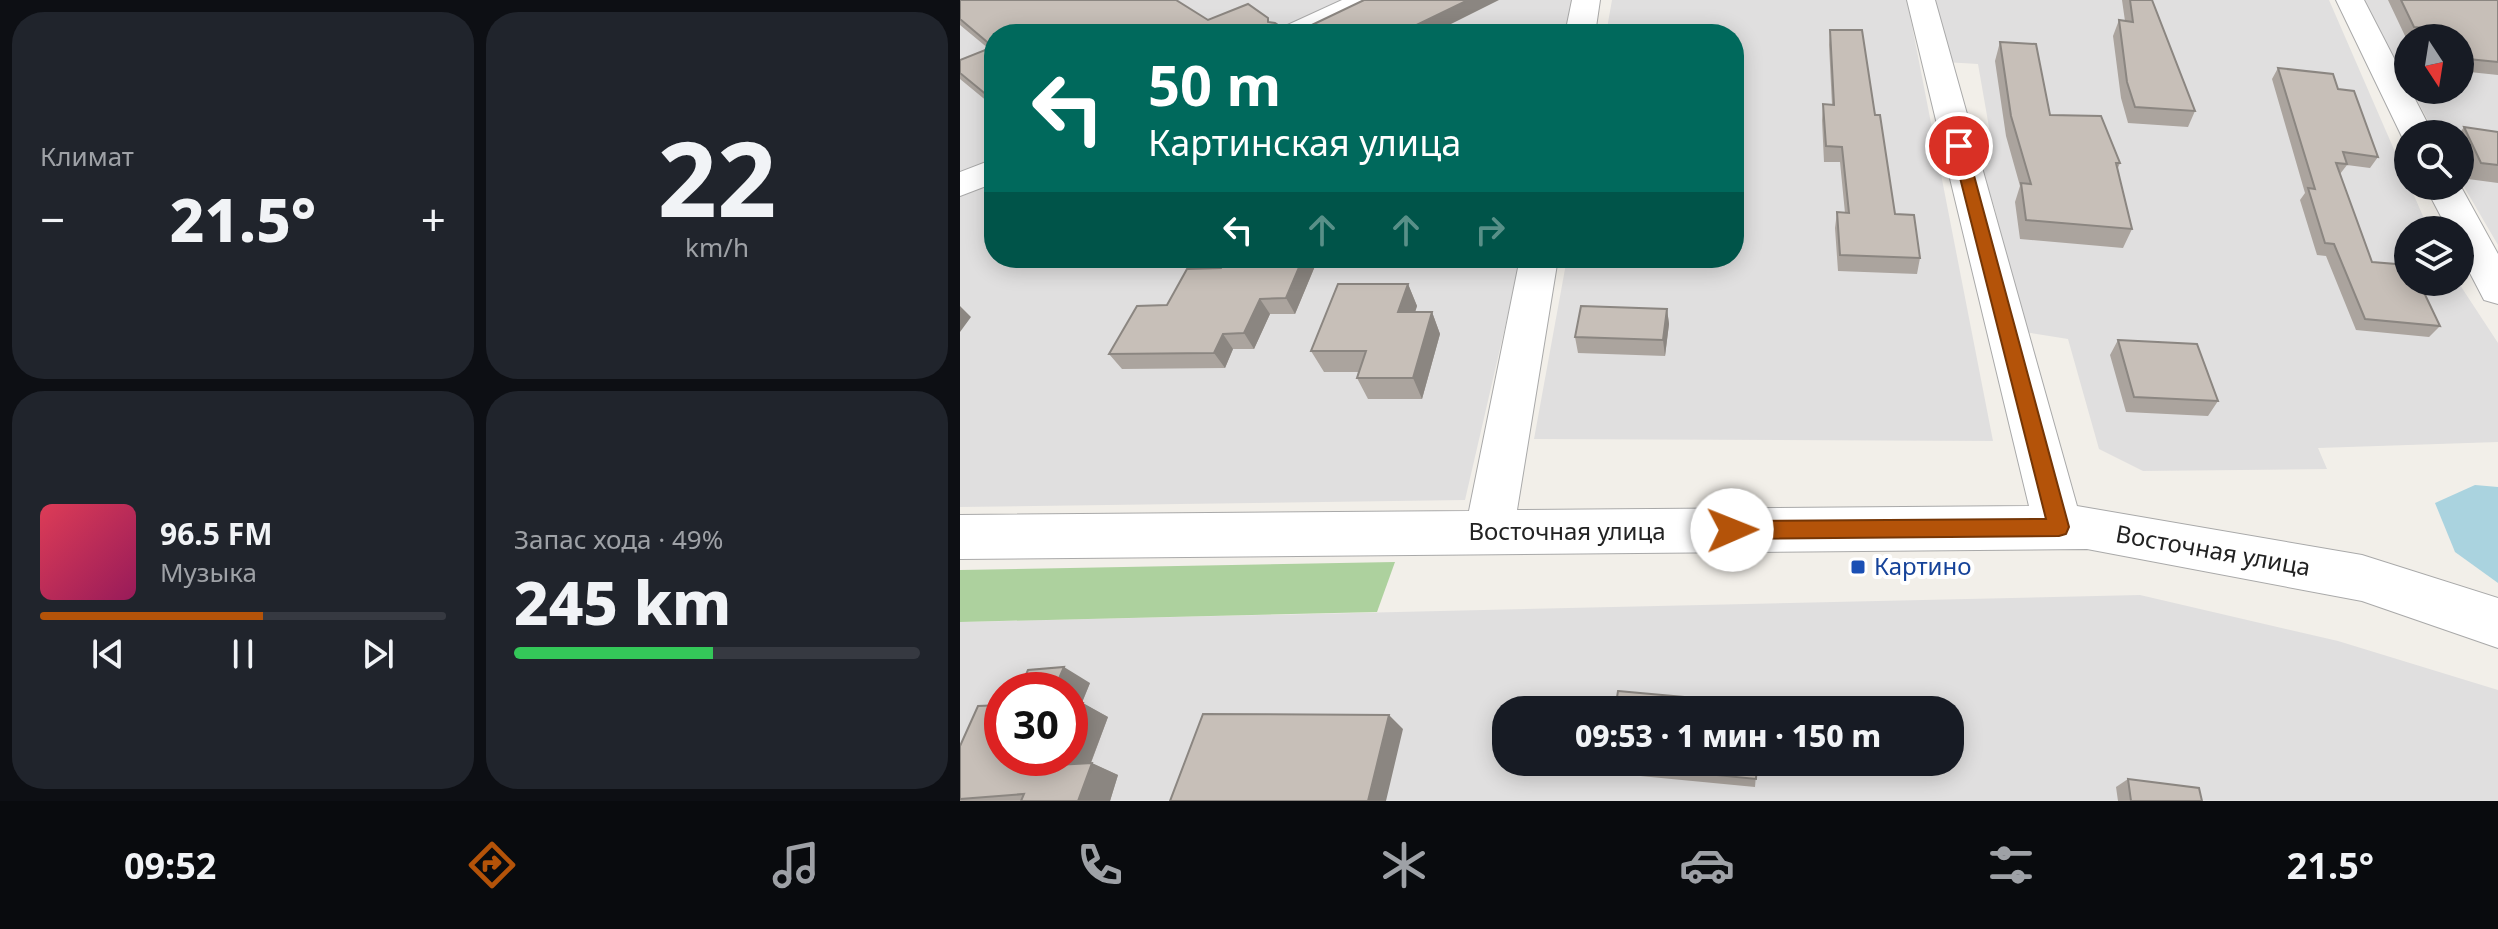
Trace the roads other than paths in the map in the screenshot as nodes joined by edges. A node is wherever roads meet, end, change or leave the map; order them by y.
1 (1365, 0) edge
2 (1586, 0) edge
3 (1921, 0) edge
4 (2350, 0) edge
5 (1313, 24) edge
6 (1582, 24) edge
7 (2409, 120) edge
8 (984, 174) edge
9 (960, 185) edge
10 (2450, 200) edge
11 (1537, 268) edge
12 (2498, 290) edge
13 (2059, 527) junction
14 (1489, 532) junction
15 (960, 537) edge
16 (2498, 623) edge

1 - 5 street
2 - 6 street
3 - 13 street
4 - 7 street
8 - 9 street
10 - 12 street
11 - 14 street
13 - 14 street, Восточная улица
13 - 16 street, Восточная улица
14 - 15 street, Восточная улица

